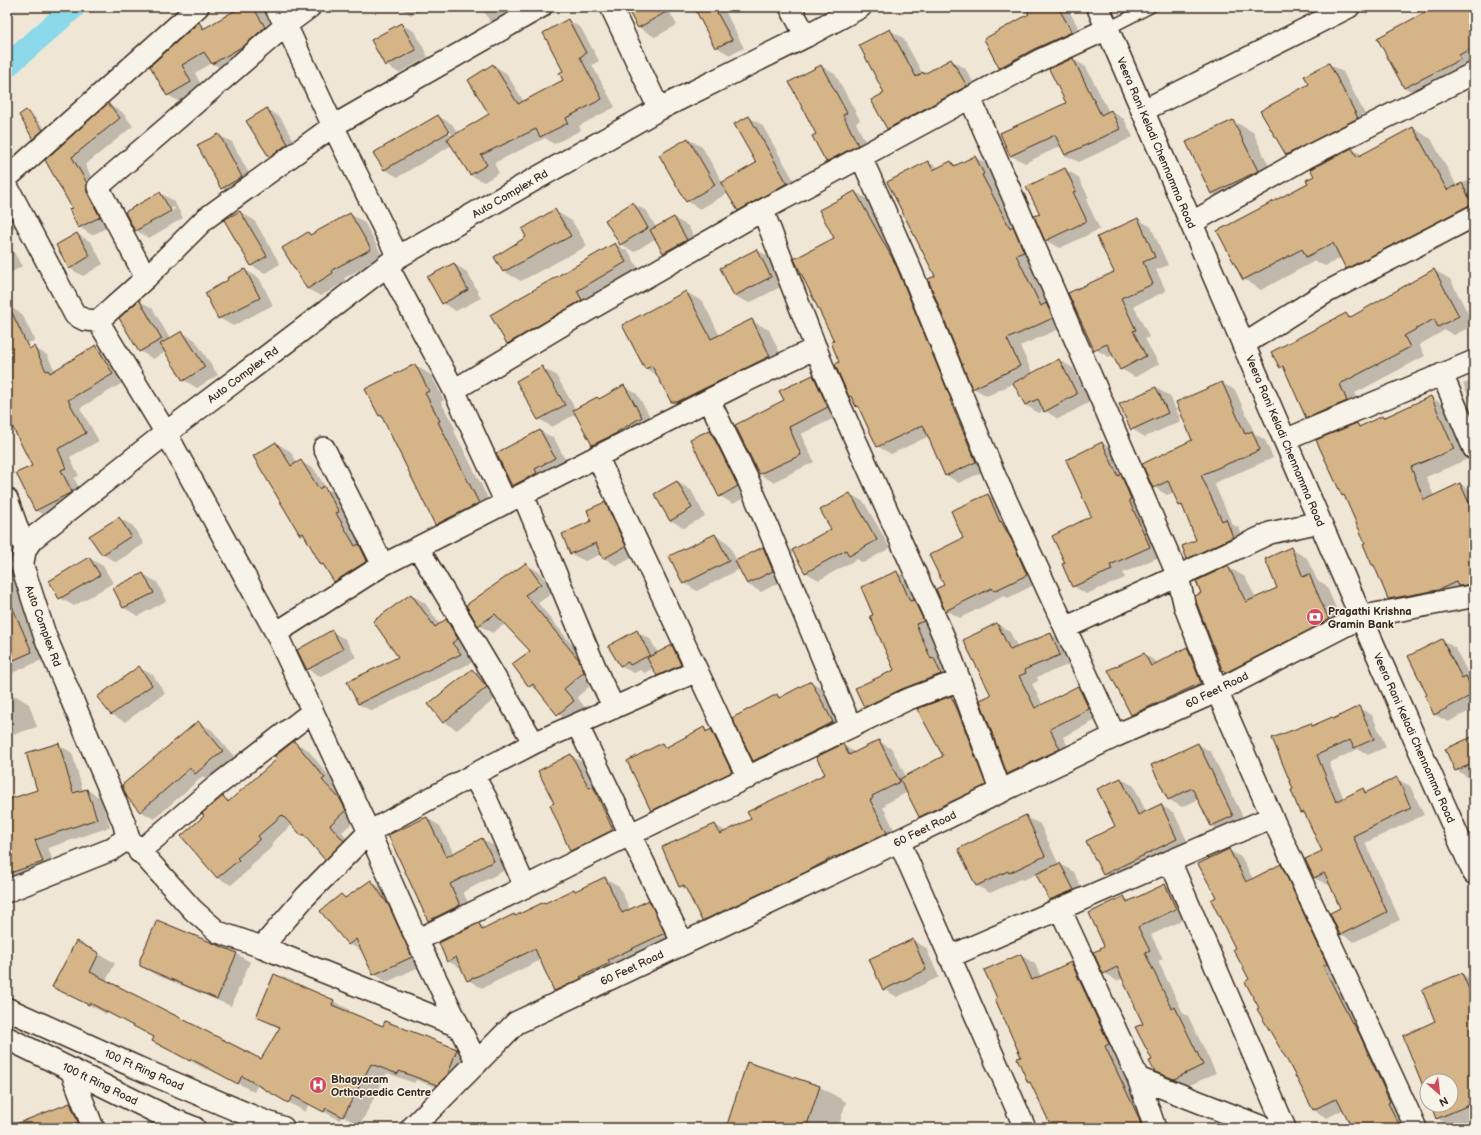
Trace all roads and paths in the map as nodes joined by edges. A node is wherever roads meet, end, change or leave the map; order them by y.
1 (198, 7) edge
2 (275, 7) edge
3 (310, 7) edge
4 (541, 7) edge
5 (611, 7) edge
6 (790, 7) edge
7 (860, 7) edge
8 (1098, 7) edge
9 (1150, 7) edge
10 (1349, 7) edge
11 (286, 25) junction
12 (1107, 29) junction
13 (806, 36) junction
14 (1474, 73) edge
15 (970, 98) junction
16 (659, 109) junction
17 (1142, 111) junction
18 (333, 126) junction
19 (861, 157) junction
20 (7, 178) edge
21 (7, 186) edge
22 (763, 210) junction
23 (1474, 216) edge
24 (1191, 223) junction
25 (393, 261) junction
26 (146, 278) junction
27 (98, 321) junction
28 (1243, 345) junction
29 (816, 348) junction
30 (1474, 361) edge
31 (1442, 374) junction
32 (454, 390) junction
33 (709, 400) junction
34 (166, 433) junction
35 (1285, 440) junction
36 (324, 448) dead end
37 (1474, 449) edge
38 (597, 456) junction
39 (7, 499) edge
40 (514, 499) junction
41 (1320, 522) junction
42 (418, 548) junction
43 (25, 549) junction
44 (383, 565) junction
45 (1178, 576) junction
46 (1474, 596) edge
47 (1361, 618) junction
48 (1064, 628) junction
49 (276, 633) junction
50 (697, 671) junction
51 (960, 680) junction
52 (1217, 691) junction
53 (614, 708) junction
54 (312, 712) junction
55 (577, 724) junction
56 (851, 727) junction
57 (1115, 736) junction
58 (534, 743) junction
59 (473, 775) junction
60 (748, 778) junction
61 (1001, 792) junction
62 (1272, 817) junction
63 (369, 832) junction
64 (631, 834) junction
65 (899, 841) junction
66 (134, 845) junction
67 (1170, 861) junction
68 (1474, 873) edge
69 (525, 887) junction
70 (7, 891) edge
71 (1060, 909) junction
72 (417, 940) junction
73 (683, 944) junction
74 (262, 947) junction
75 (949, 957) junction
76 (7, 1009) edge
77 (460, 1027) junction
78 (7, 1038) edge
79 (477, 1063) junction
80 (71, 1070) junction
81 (1138, 1078) junction
82 (93, 1128) edge
83 (194, 1128) edge
84 (283, 1128) edge
85 (412, 1128) edge
86 (1024, 1128) edge
87 (1155, 1128) edge
88 (1265, 1128) edge
89 (1285, 1128) edge
90 (1416, 1128) edge

1 - 20 street
2 - 11 street
3 - 11 street
4 - 18 street
5 - 16 street
6 - 13 street
7 - 13 street, Auto Complex Rd
8 - 12 street, Veera Rani Keladi Chennamma Road
9 - 12 lane
10 - 17 street
11 - 18 street
11 - 26 street
12 - 15 street
12 - 17 street, Veera Rani Keladi Chennamma Road
13 - 16 street, Auto Complex Rd
14 - 24 street
15 - 19 street
15 - 45 street
16 - 25 street, Auto Complex Rd
17 - 24 street, Veera Rani Keladi Chennamma Road
18 - 25 street
18 - 26 street
19 - 22 street
19 - 48 street
21 - 27 street
22 - 29 street
22 - 32 street
23 - 28 street
24 - 28 street, Veera Rani Keladi Chennamma Road
25 - 32 street
25 - 34 street, Auto Complex Rd
26 - 27 street
27 - 34 street
28 - 35 street, Veera Rani Keladi Chennamma Road
29 - 33 street
29 - 51 street
30 - 31 street
31 - 35 street
31 - 37 street
32 - 40 street
33 - 38 street
33 - 56 street
34 - 43 street, Auto Complex Rd
34 - 49 street
35 - 41 street, Veera Rani Keladi Chennamma Road
36 - 44 street
38 - 40 street
38 - 50 street
39 - 43 street
40 - 42 street
40 - 53 street
41 - 45 street
41 - 47 street, Veera Rani Keladi Chennamma Road
42 - 44 street
42 - 58 street
43 - 66 street, Auto Complex Rd
44 - 49 street
45 - 48 street
45 - 52 street
46 - 47 street, 60 Feet Road
47 - 52 street, 60 Feet Road
47 - 68 street, Veera Rani Keladi Chennamma Road
48 - 57 street
49 - 54 street
50 - 53 street
50 - 60 street
51 - 56 street
51 - 61 street
52 - 57 street, 60 Feet Road
52 - 62 street
53 - 55 street
54 - 63 street
54 - 66 street
55 - 58 street
55 - 64 street
56 - 60 street
57 - 61 street, 60 Feet Road
58 - 59 street
59 - 63 street
59 - 69 street
60 - 64 street
61 - 65 street, 60 Feet Road
62 - 67 street
62 - 90 street
63 - 72 street
63 - 74 street
64 - 69 street
64 - 73 street
65 - 73 street, 60 Feet Road
65 - 75 street
66 - 70 street
66 - 74 street
67 - 71 street
67 - 89 street
69 - 72 street
71 - 75 street
71 - 81 street
72 - 77 street
73 - 79 street, 60 Feet Road
74 - 77 street
75 - 86 street
76 - 84 street, 100 Ft Ring Road
77 - 79 street
78 - 80 street, 100 ft Ring Road
79 - 85 street, 60 Feet Road
80 - 82 street
80 - 83 street, 100 ft Ring Road
81 - 87 street
81 - 88 street

